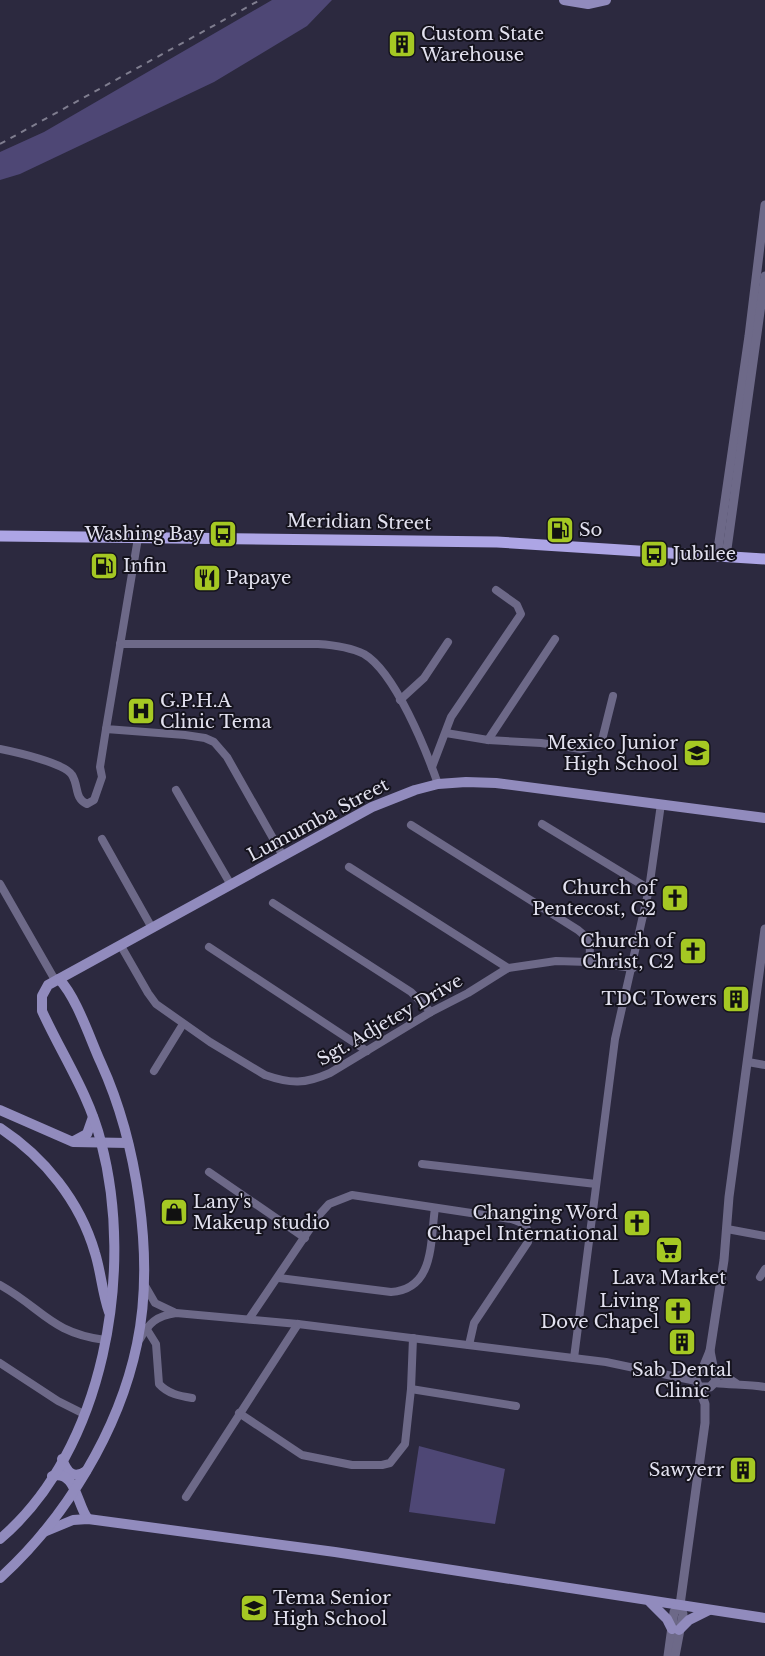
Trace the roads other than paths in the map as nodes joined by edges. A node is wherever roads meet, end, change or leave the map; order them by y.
1 (564, 0) edge
2 (606, 0) edge
3 (765, 205) edge
4 (765, 276) edge
5 (0, 536) edge
6 (138, 538) junction
7 (722, 556) junction
8 (765, 559) edge
9 (496, 590) dead end
10 (555, 639) dead end
11 (448, 642) dead end
12 (120, 644) junction
13 (613, 696) dead end
14 (400, 700) junction
15 (106, 729) junction
16 (446, 733) junction
17 (488, 740) junction
18 (0, 749) edge
19 (432, 766) junction
20 (438, 784) junction
21 (176, 790) dead end
22 (661, 804) junction
23 (765, 818) edge
24 (542, 824) dead end
25 (411, 826) dead end
26 (102, 839) dead end
27 (283, 856) junction
28 (349, 867) dead end
29 (0, 884) edge
30 (230, 885) junction
31 (649, 889) junction
32 (273, 903) dead end
33 (152, 928) junction
34 (765, 929) edge
35 (121, 946) junction
36 (209, 947) dead end
37 (589, 962) junction
38 (508, 968) junction
39 (633, 968) junction
40 (57, 980) junction
41 (431, 1012) junction
42 (183, 1024) junction
43 (367, 1051) junction
44 (748, 1062) junction
45 (765, 1065) edge
46 (154, 1071) dead end
47 (0, 1110) edge
48 (93, 1116) junction
49 (0, 1128) edge
50 (73, 1142) junction
51 (101, 1142) junction
52 (128, 1142) junction
53 (422, 1164) dead end
54 (208, 1172) dead end
55 (596, 1184) junction
56 (435, 1208) junction
57 (727, 1228) junction
58 (765, 1236) edge
59 (305, 1238) junction
60 (765, 1269) edge
61 (760, 1277) dead end
62 (278, 1278) junction
63 (142, 1281) junction
64 (0, 1285) edge
65 (109, 1313) junction
66 (176, 1313) junction
67 (249, 1319) junction
68 (298, 1324) junction
69 (146, 1328) junction
70 (414, 1338) junction
71 (106, 1340) junction
72 (137, 1344) junction
73 (469, 1345) junction
74 (574, 1358) junction
75 (0, 1363) edge
76 (706, 1378) junction
77 (765, 1387) edge
78 (411, 1389) junction
79 (192, 1398) dead end
80 (516, 1406) dead end
81 (239, 1413) junction
82 (84, 1414) junction
83 (62, 1459) junction
84 (86, 1471) junction
85 (52, 1476) junction
86 (74, 1489) junction
87 (186, 1497) dead end
88 (88, 1519) junction
89 (44, 1532) junction
90 (0, 1539) edge
91 (0, 1578) edge
92 (650, 1602) junction
93 (680, 1605) junction
94 (709, 1610) junction
95 (765, 1618) edge
96 (676, 1630) junction
97 (668, 1656) edge
98 (675, 1656) edge

1 - 2 main road
3 - 7 street
4 - 7 street
5 - 6 main road, Meridian Street
6 - 7 main road, Meridian Street
6 - 12 street
7 - 8 main road, Meridian Street
9 - 16 street
10 - 17 street
11 - 14 street
12 - 14 street
12 - 15 street
13 - 17 street
14 - 19 street
15 - 18 street
15 - 27 street
16 - 17 street
16 - 19 street
19 - 20 street
20 - 22 main road, Lumumba Street
20 - 27 main road, Lumumba Street
21 - 30 street
22 - 23 main road, Lumumba Street
22 - 31 street
24 - 31 street
25 - 37 street
26 - 33 street
27 - 30 main road, Lumumba Street
28 - 38 street
29 - 40 street
30 - 33 main road, Lumumba Street
31 - 39 street
32 - 41 street
33 - 35 main road, Lumumba Street
34 - 44 street
35 - 40 main road, Lumumba Street
35 - 42 street, Sgt. Adjetey Drive
36 - 43 street
37 - 38 street, Sgt. Adjetey Drive
37 - 39 street, Sgt. Adjetey Drive
38 - 41 street, Sgt. Adjetey Drive
39 - 55 street
40 - 48 main road
40 - 52 main road
41 - 43 street, Sgt. Adjetey Drive
42 - 43 street, Sgt. Adjetey Drive
42 - 46 street
44 - 45 street
44 - 57 street
47 - 50 main road
48 - 50 main road
48 - 51 main road
49 - 65 main road
50 - 51 main road
51 - 52 main road
51 - 65 main road
52 - 63 main road
53 - 55 street
54 - 59 street
55 - 74 street
56 - 59 street
56 - 62 street
56 - 73 street
57 - 58 street
57 - 76 street
59 - 62 street
60 - 61 street
62 - 67 street
63 - 66 street
63 - 72 main road
64 - 71 street
65 - 71 main road
66 - 67 street
66 - 69 street
67 - 68 street
68 - 70 street
68 - 81 street
69 - 72 street
69 - 79 street
70 - 73 street
70 - 78 street
71 - 82 main road
72 - 84 main road
73 - 74 street
74 - 76 street
75 - 82 street
76 - 77 street
76 - 93 street
78 - 80 street
78 - 81 street
81 - 87 street
82 - 83 main road
83 - 84 main road
83 - 85 main road
84 - 86 main road
85 - 86 main road
85 - 90 main road
86 - 88 main road
86 - 89 main road
88 - 89 main road
88 - 92 main road
89 - 91 main road
92 - 93 main road
92 - 96 main road
93 - 94 main road
93 - 96 street
94 - 95 main road
94 - 96 main road
96 - 97 street
96 - 98 street

